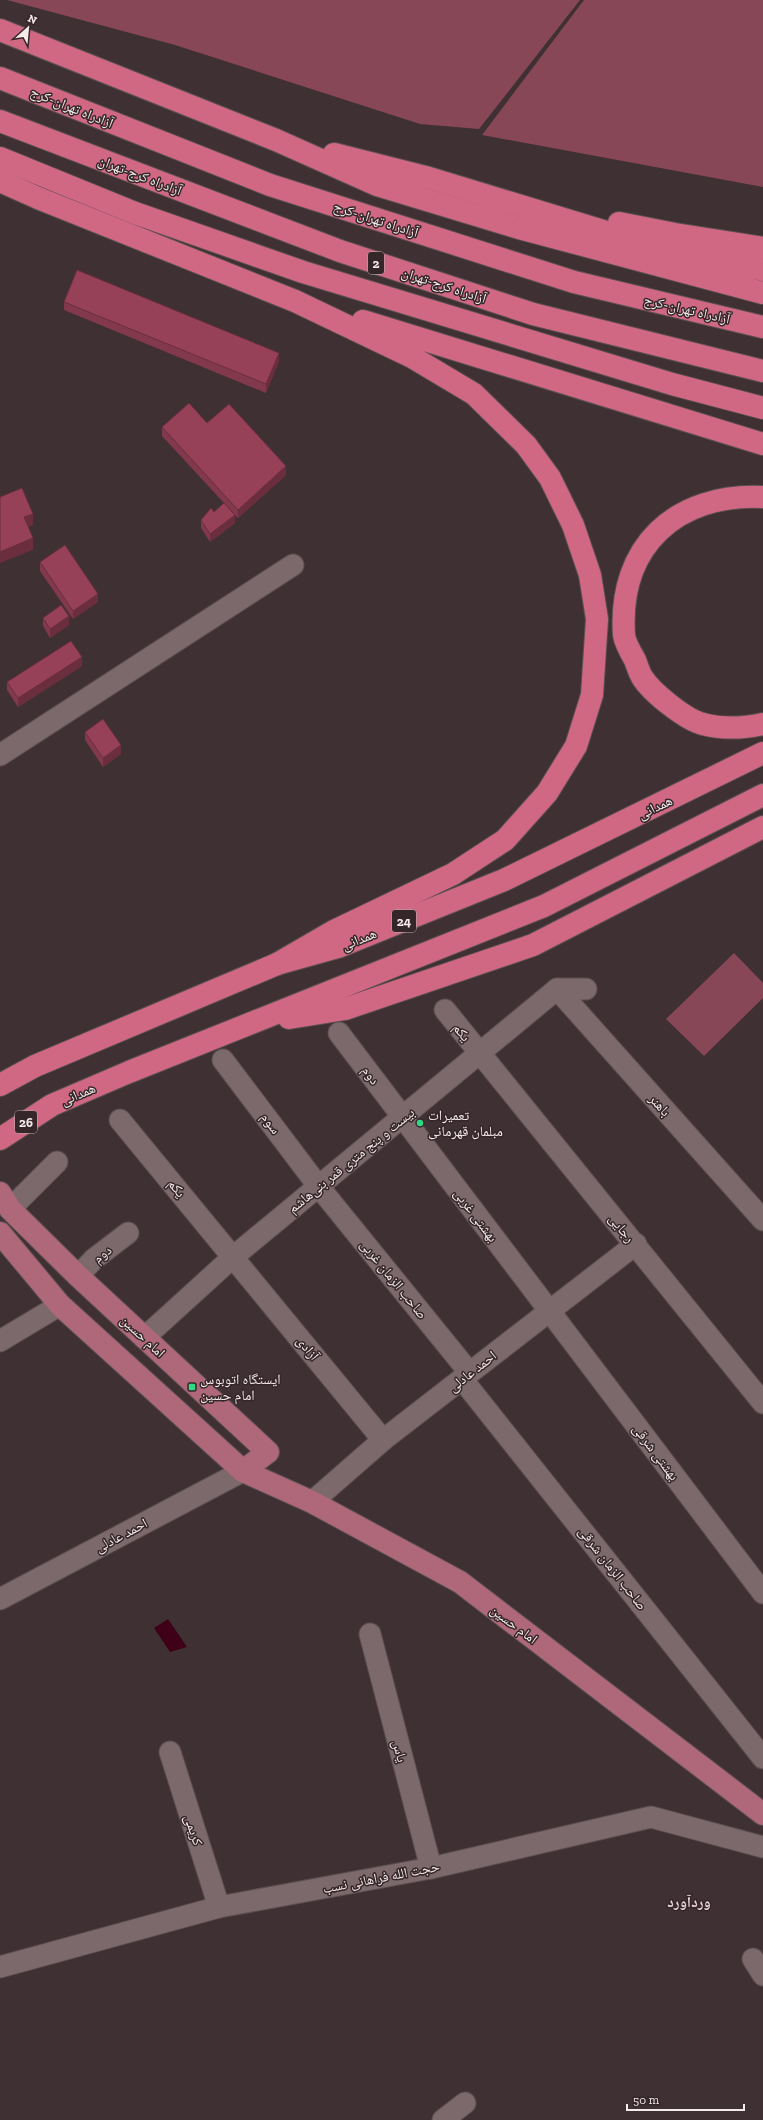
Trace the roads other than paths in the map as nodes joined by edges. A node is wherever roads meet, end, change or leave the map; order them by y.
1 (0, 30) edge
2 (0, 78) edge
3 (0, 121) edge
4 (276, 140) junction
5 (0, 158) edge
6 (0, 181) edge
7 (482, 195) junction
8 (763, 248) edge
9 (763, 270) edge
10 (763, 293) edge
11 (295, 300) junction
12 (763, 327) edge
13 (763, 371) edge
14 (763, 408) edge
15 (763, 444) edge
16 (763, 497) edge
17 (293, 565) dead end
18 (763, 724) edge
19 (763, 753) edge
20 (0, 755) edge
21 (763, 795) edge
22 (763, 827) edge
23 (277, 964) junction
24 (557, 989) junction
25 (586, 989) dead end
26 (444, 1010) dead end
27 (252, 1024) junction
28 (339, 1033) dead end
29 (480, 1054) junction
30 (223, 1060) dead end
31 (0, 1085) edge
32 (403, 1117) junction
33 (120, 1120) dead end
34 (0, 1139) edge
35 (57, 1162) dead end
36 (319, 1186) junction
37 (5, 1201) edge
38 (763, 1220) edge
39 (0, 1233) edge
40 (128, 1233) dead end
41 (636, 1244) junction
42 (233, 1257) junction
43 (78, 1276) junction
44 (60, 1305) junction
45 (549, 1312) junction
46 (144, 1338) junction
47 (0, 1341) edge
48 (466, 1376) junction
49 (763, 1403) edge
50 (383, 1440) junction
51 (242, 1471) junction
52 (312, 1502) junction
53 (763, 1593) edge
54 (0, 1599) edge
55 (370, 1634) dead end
56 (170, 1752) dead end
57 (763, 1758) edge
58 (763, 1814) edge
59 (763, 1847) edge
60 (431, 1868) junction
61 (219, 1907) junction
62 (0, 1967) edge
63 (465, 2103) dead end
64 (443, 2120) edge

1 - 4 highway
2 - 12 highway, آزادراه تهران-کرج
3 - 13 highway, آزادراه کرج-تهران / 2
4 - 7 highway
4 - 10 highway
5 - 14 highway
6 - 11 highway
7 - 8 highway
7 - 9 highway
11 - 15 highway
11 - 23 highway
16 - 18 highway
17 - 20 street
19 - 23 highway, همدانی / 24
21 - 27 highway, همدانی
22 - 27 highway
23 - 31 highway, همدانی / 24
24 - 25 street
24 - 29 street, بیست و پنج متری قمر بنی‌هاشم
24 - 38 street, باهنر
26 - 29 street, یکم
27 - 34 highway, همدانی / 26
28 - 32 street, دوم
29 - 32 street, بیست و پنج متری قمر بنی‌هاشم
29 - 41 street, رجایی
30 - 36 street, سوم
32 - 36 street, بیست و پنج متری قمر بنی‌هاشم
32 - 45 street, بهشتی غربی
33 - 42 street, یکم
35 - 37 street
36 - 42 street, بیست و پنج متری قمر بنی‌هاشم
36 - 48 street, صاحب الزمان غربی
37 - 43 main road, امام حسین
39 - 44 main road, امام حسین
40 - 43 street, دوم
41 - 45 street, احمد عادلی
41 - 49 street, رجایی
42 - 46 street, بیست و پنج متری قمر بنی‌هاشم
42 - 50 street, آزادی
43 - 46 main road, امام حسین
44 - 47 street
44 - 51 main road, امام حسین
45 - 48 street, احمد عادلی
45 - 53 street, بهشتی شرقی
46 - 51 main road, امام حسین
48 - 50 street, احمد عادلی
48 - 57 street, صاحب الزمان شرقی
50 - 52 street, احمد عادلی
51 - 52 main road, امام حسین
51 - 54 street, احمد عادلی
52 - 58 main road, امام حسین
55 - 60 street, یاس
56 - 61 street, کریمی
59 - 60 street, حجت الله فراهانی نسب
60 - 61 street, حجت الله فراهانی نسب
61 - 62 street, حجت الله فراهانی نسب
63 - 64 street

